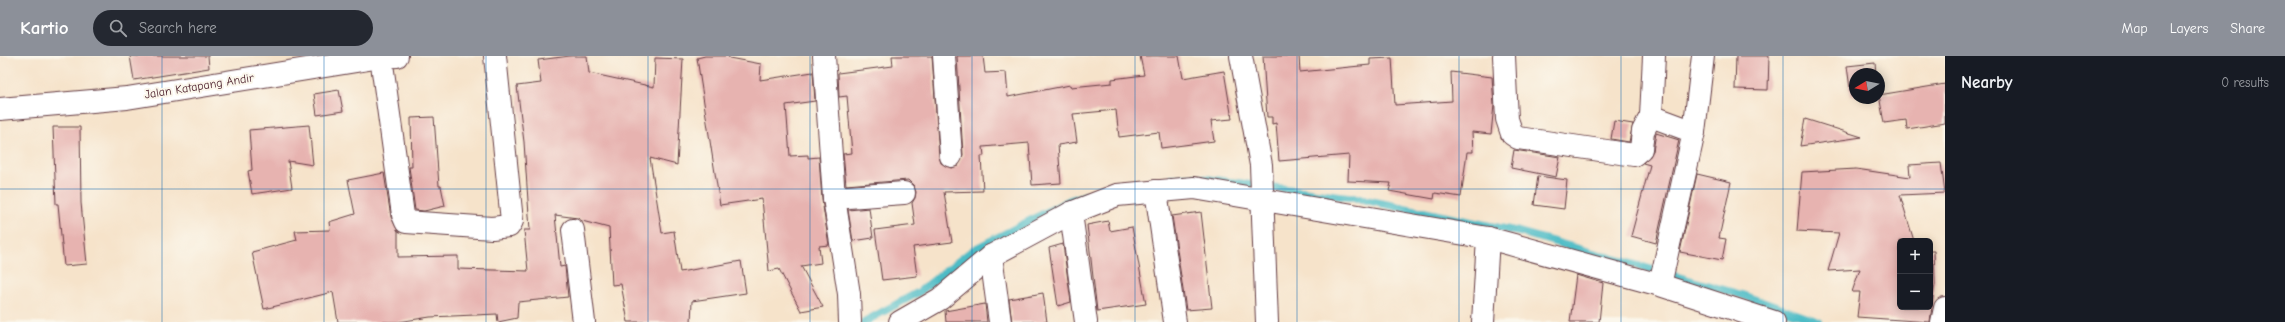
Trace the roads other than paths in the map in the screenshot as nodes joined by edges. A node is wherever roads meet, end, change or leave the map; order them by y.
1 (389, 56) edge
2 (495, 56) edge
3 (824, 56) edge
4 (944, 56) edge
5 (1241, 56) edge
6 (1504, 56) edge
7 (1654, 56) edge
8 (1703, 56) edge
9 (0, 109) edge
10 (1651, 116) junction
11 (1694, 132) junction
12 (951, 156) dead end
13 (1156, 191) junction
14 (904, 194) dead end
15 (1263, 196) junction
16 (834, 198) junction
17 (1071, 214) junction
18 (573, 230) dead end
19 (1488, 238) junction
20 (991, 256) junction
21 (1662, 276) junction
22 (1945, 308) edge
23 (905, 321) edge
24 (584, 322) edge
25 (850, 322) edge
26 (1000, 322) edge
27 (1086, 322) edge
28 (1175, 322) edge
29 (1267, 322) edge
30 (1483, 322) edge
31 (1774, 322) edge
32 (1942, 322) edge

1 - 2 street
1 - 9 street, Jalan Katapang Andir
3 - 16 street
4 - 12 street
5 - 15 street
6 - 10 street
7 - 10 street
8 - 11 street
10 - 11 street
11 - 21 street
13 - 15 street
13 - 17 street
13 - 28 street
14 - 16 street
15 - 19 street
15 - 29 street
16 - 25 street
17 - 20 street
17 - 27 street
18 - 24 street
19 - 21 street
19 - 30 street
20 - 23 street
20 - 26 street
21 - 31 street
22 - 32 street

